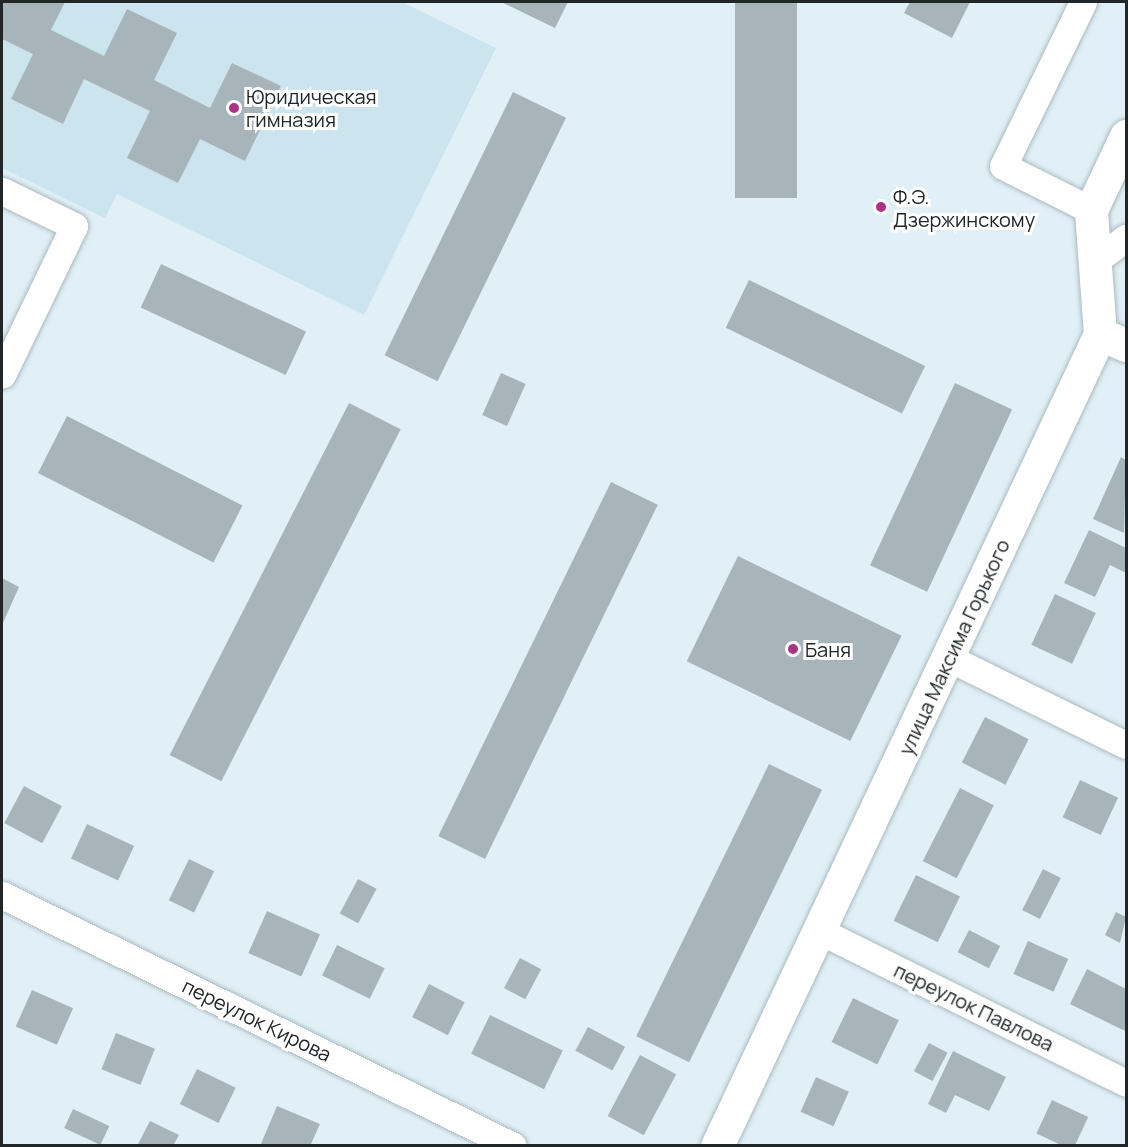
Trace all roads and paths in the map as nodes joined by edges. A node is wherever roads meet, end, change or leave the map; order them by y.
1 (1083, 2) edge
2 (1126, 136) edge
3 (2, 191) edge
4 (1091, 210) junction
5 (1126, 238) edge
6 (1095, 261) junction
7 (1113, 339) edge
8 (2, 375) edge
9 (947, 657) junction
10 (1126, 746) edge
11 (2, 896) edge
12 (822, 932) junction
13 (1126, 1083) edge
14 (513, 1146) edge
15 (717, 1146) edge

1 - 4 street
2 - 4 street, улица Максима Горького
3 - 8 street
4 - 6 street, улица Максима Горького
5 - 6 street
6 - 7 street, улица Максима Горького
7 - 9 street, улица Максима Горького
9 - 10 street
9 - 12 street, улица Максима Горького
11 - 14 street, переулок Кирова
12 - 13 street, переулок Павлова
12 - 15 street, улица Максима Горького

